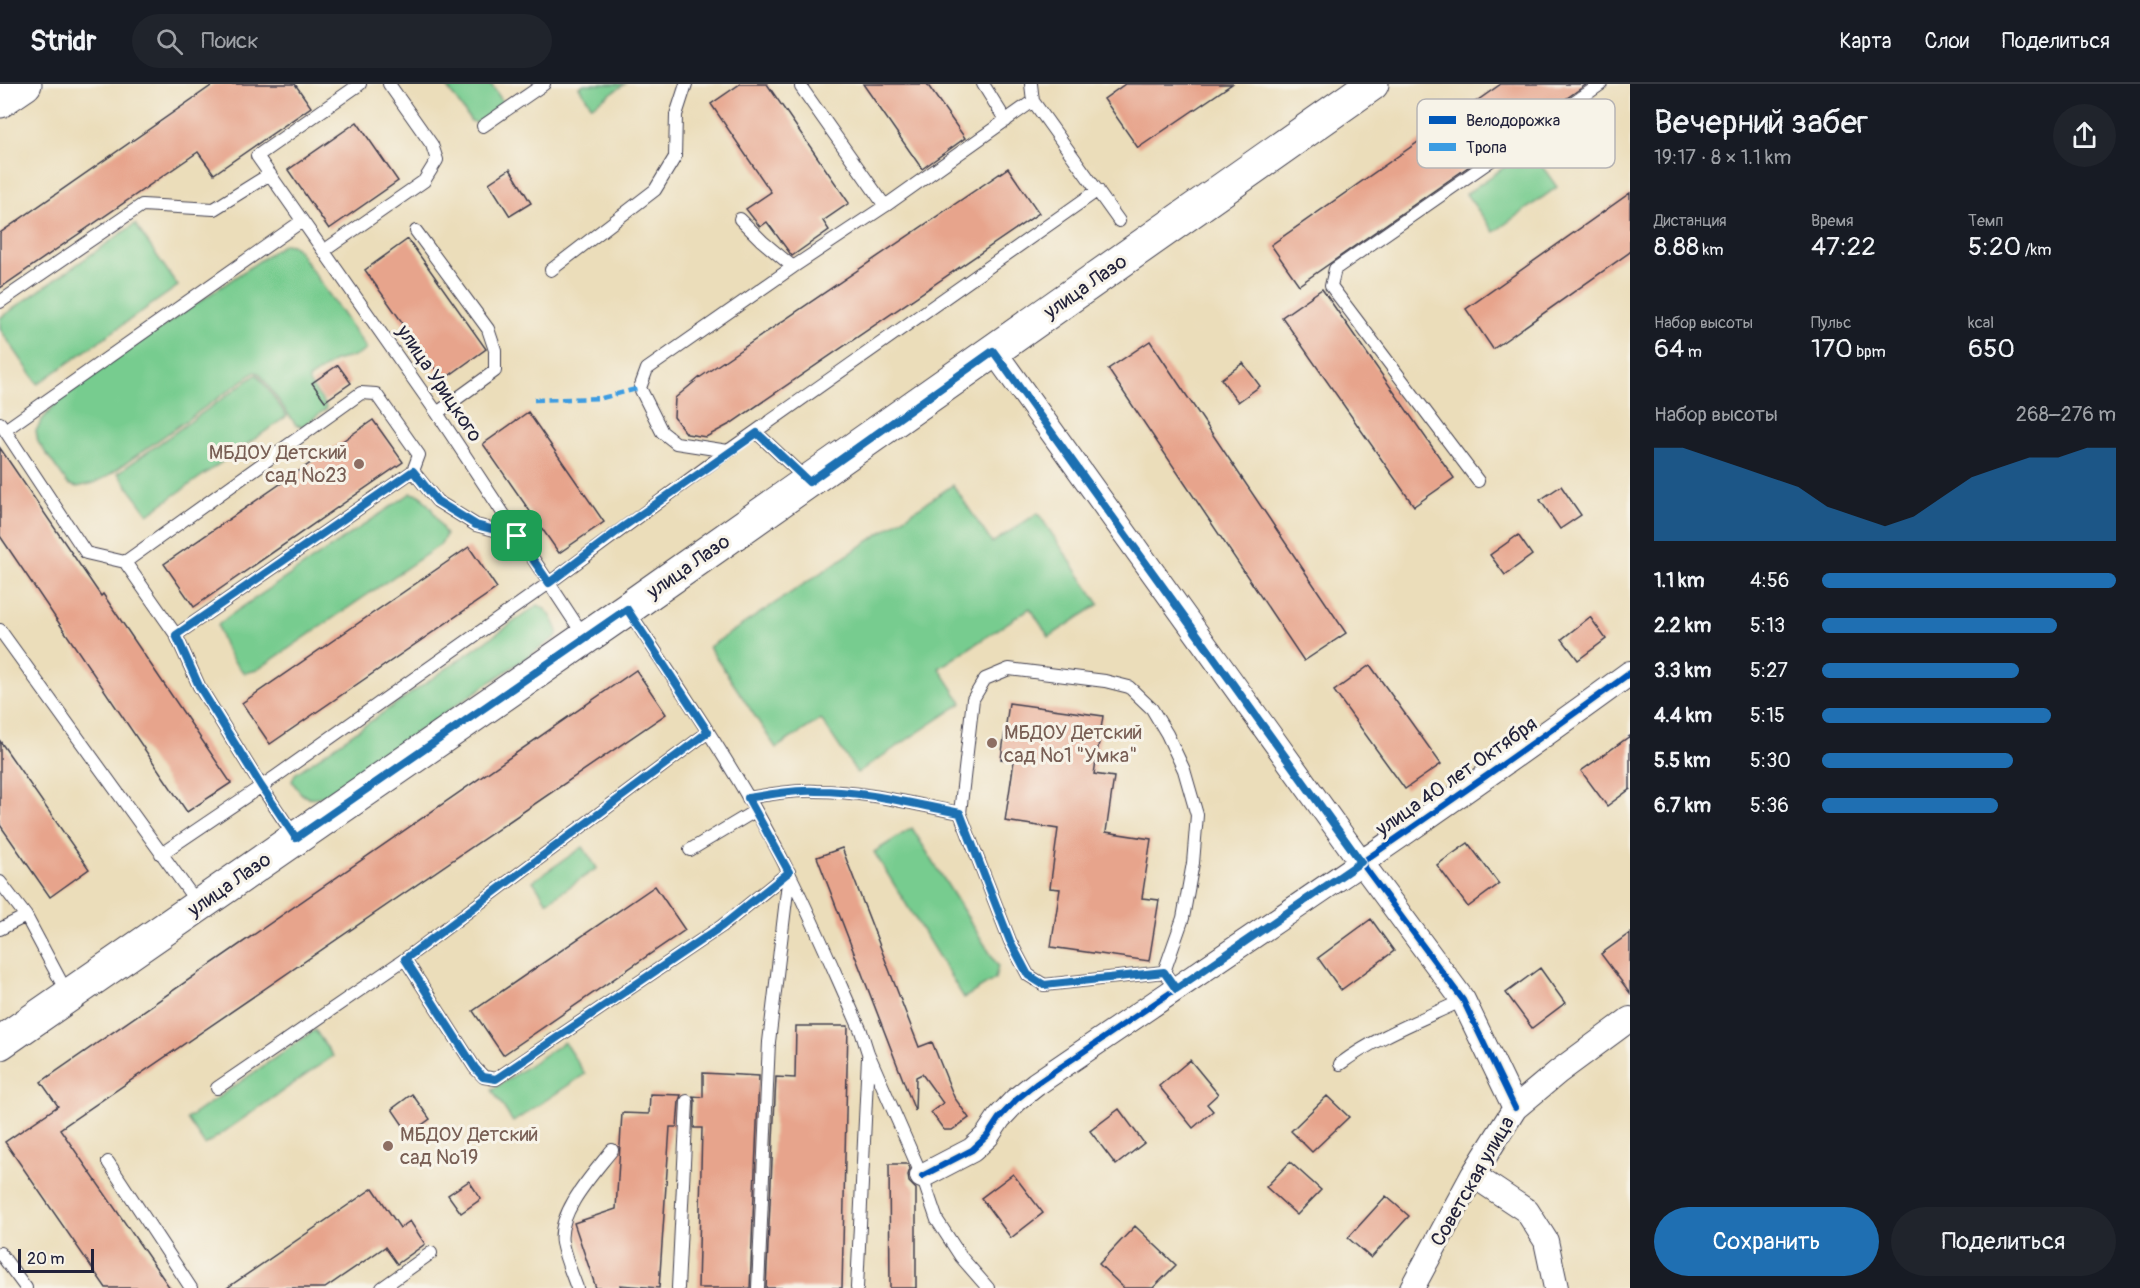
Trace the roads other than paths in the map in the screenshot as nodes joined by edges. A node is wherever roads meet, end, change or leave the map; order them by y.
1 (25, 84) edge
2 (360, 84) edge
3 (389, 84) edge
4 (544, 84) edge
5 (686, 84) edge
6 (983, 84) edge
7 (1031, 84) edge
8 (1372, 84) edge
9 (1602, 84) edge
10 (801, 87) dead end
11 (1580, 99) edge
12 (0, 101) edge
13 (1034, 101) junction
14 (1006, 121) junction
15 (483, 126) dead end
16 (1481, 168) edge
17 (270, 174) junction
18 (1098, 190) junction
19 (885, 207) junction
20 (740, 219) dead end
21 (303, 221) junction
22 (1119, 221) dead end
23 (416, 231) dead end
24 (325, 250) junction
25 (793, 267) junction
26 (551, 270) dead end
27 (0, 302) edge
28 (993, 351) junction
29 (437, 412) junction
30 (2, 426) edge
31 (757, 433) junction
32 (728, 452) junction
33 (413, 471) junction
34 (1478, 481) dead end
35 (809, 482) junction
36 (517, 536) junction
37 (125, 562) junction
38 (549, 583) junction
39 (627, 609) junction
40 (0, 630) edge
41 (176, 635) junction
42 (585, 637) junction
43 (1630, 672) edge
44 (708, 732) junction
45 (261, 786) junction
46 (748, 798) junction
47 (755, 811) junction
48 (960, 813) junction
49 (296, 838) junction
50 (690, 850) dead end
51 (161, 855) junction
52 (1361, 862) junction
53 (789, 872) junction
54 (0, 882) edge
55 (199, 905) junction
56 (26, 916) junction
57 (0, 929) edge
58 (405, 959) junction
59 (1170, 980) junction
60 (68, 996) junction
61 (1463, 1000) junction
62 (1630, 1019) edge
63 (0, 1043) edge
64 (868, 1053) junction
65 (1340, 1064) dead end
66 (217, 1088) dead end
67 (687, 1101) dead end
68 (1515, 1108) junction
69 (612, 1150) dead end
70 (108, 1162) dead end
71 (1473, 1175) junction
72 (922, 1176) junction
73 (0, 1253) edge
74 (431, 1253) dead end
75 (26, 1288) edge
76 (191, 1288) edge
77 (382, 1288) edge
78 (577, 1288) edge
79 (678, 1288) edge
80 (758, 1288) edge
81 (857, 1288) edge
82 (988, 1288) edge
83 (1412, 1288) edge
84 (1556, 1288) edge

1 - 12 main road
2 - 17 lane, улица Урицкого
3 - 24 lane
4 - 15 lane
5 - 26 lane
6 - 14 lane
7 - 13 lane
8 - 28 main road, улица Лазо
9 - 11 lane
10 - 19 lane
13 - 14 lane
13 - 18 lane
14 - 19 lane
16 - 34 lane
17 - 21 lane, улица Урицкого
17 - 27 lane
18 - 22 lane
18 - 31 lane
19 - 25 lane
20 - 25 lane
21 - 24 lane, улица Урицкого
21 - 30 lane
23 - 29 lane
24 - 29 lane, улица Урицкого
25 - 32 lane
28 - 35 main road, улица Лазо
28 - 52 street
29 - 36 lane, улица Урицкого
30 - 37 lane
31 - 32 lane
31 - 35 lane
32 - 38 lane
33 - 36 lane
33 - 37 lane
33 - 41 lane
35 - 39 main road, улица Лазо
36 - 38 lane, улица Урицкого
37 - 41 lane
38 - 42 lane, улица Урицкого
38 - 45 lane
39 - 42 main road, улица Лазо
39 - 44 lane
40 - 51 lane
41 - 45 lane
42 - 49 main road, улица Лазо
43 - 52 street, улица 40 лет Октября
44 - 46 lane
44 - 58 lane
45 - 49 lane
45 - 51 lane
46 - 47 lane
46 - 48 lane
47 - 50 lane
47 - 53 lane
48 - 59 lane
48 - 59 lane
49 - 55 main road, улица Лазо
51 - 55 lane
52 - 59 street, улица 40 лет Октября
52 - 61 street
53 - 58 lane
53 - 64 lane
53 - 80 lane
54 - 56 lane
55 - 60 main road, улица Лазо
56 - 57 lane
56 - 60 lane
58 - 66 lane
59 - 72 street, улица 40 лет Октября
60 - 63 main road, улица Лазо
61 - 65 lane
61 - 68 street
62 - 68 street, Советская улица
64 - 72 lane
64 - 81 lane
67 - 79 lane
68 - 71 street, Советская улица
69 - 78 lane
70 - 76 lane
71 - 83 street, Советская улица
71 - 84 street
72 - 82 lane
73 - 75 lane
74 - 77 lane

